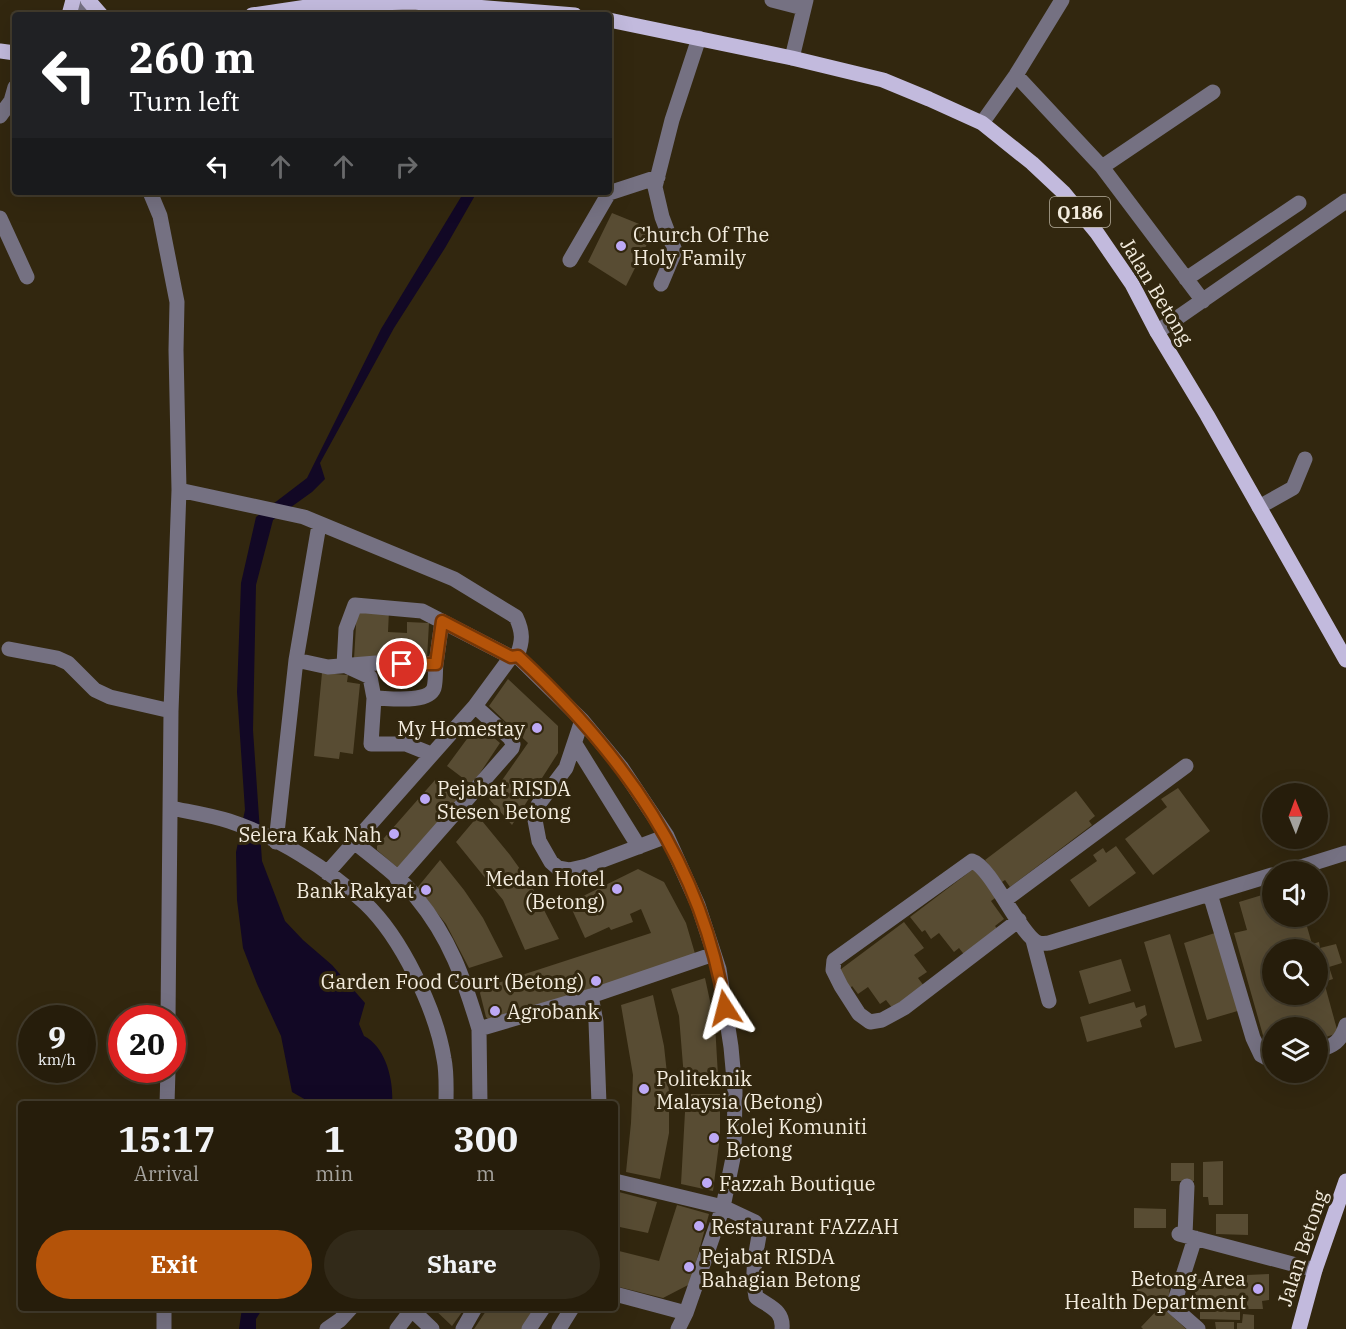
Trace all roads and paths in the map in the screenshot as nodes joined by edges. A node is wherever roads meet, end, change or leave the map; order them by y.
1 (88, 0) edge
2 (772, 0) edge
3 (1062, 0) edge
4 (327, 2) edge
5 (804, 4) edge
6 (98, 12) edge
7 (269, 12) edge
8 (536, 12) edge
9 (612, 21) edge
10 (699, 38) junction
11 (792, 58) junction
12 (1016, 75) junction
13 (1213, 92) dead end
14 (12, 98) edge
15 (0, 116) edge
16 (982, 123) junction
17 (1102, 167) junction
18 (658, 177) junction
19 (612, 192) edge
20 (151, 195) edge
21 (608, 195) edge
22 (1346, 201) edge
23 (1299, 202) dead end
24 (0, 218) edge
25 (570, 260) dead end
26 (27, 277) dead end
27 (1186, 279) junction
28 (660, 284) dead end
29 (1203, 301) junction
30 (1157, 332) junction
31 (1305, 459) dead end
32 (179, 490) junction
33 (1259, 507) junction
34 (319, 525) junction
35 (442, 621) junction
36 (9, 649) dead end
37 (514, 657) junction
38 (296, 660) junction
39 (1346, 660) edge
40 (436, 664) junction
41 (344, 665) junction
42 (375, 698) junction
43 (475, 706) junction
44 (171, 711) junction
45 (582, 720) junction
46 (575, 744) junction
47 (431, 754) junction
48 (1186, 766) dead end
49 (171, 807) junction
50 (667, 836) junction
51 (271, 840) junction
52 (354, 842) junction
53 (639, 846) junction
54 (1346, 853) edge
55 (1320, 861) edge
56 (327, 873) junction
57 (1262, 878) edge
58 (397, 879) junction
59 (1210, 894) junction
60 (1005, 900) junction
61 (1019, 920) junction
62 (1033, 940) junction
63 (714, 954) junction
64 (591, 996) junction
65 (1048, 1000) dead end
66 (168, 1005) edge
67 (1346, 1026) edge
68 (479, 1029) junction
69 (1328, 1048) edge
70 (1262, 1056) edge
71 (168, 1083) edge
72 (167, 1101) edge
73 (446, 1101) edge
74 (480, 1101) edge
75 (599, 1101) edge
76 (1346, 1181) edge
77 (618, 1182) edge
78 (1187, 1186) dead end
79 (723, 1207) junction
80 (1186, 1236) junction
81 (1315, 1270) junction
82 (618, 1295) edge
83 (164, 1311) edge
84 (411, 1311) edge
85 (415, 1311) edge
86 (473, 1311) edge
87 (541, 1311) edge
88 (570, 1311) edge
89 (686, 1313) junction
90 (344, 1324) edge
91 (164, 1329) edge
92 (327, 1329) edge
93 (397, 1329) edge
94 (432, 1329) edge
95 (463, 1329) edge
96 (529, 1329) edge
97 (559, 1329) edge
98 (678, 1329) edge
99 (782, 1329) edge
100 (1198, 1329) edge
101 (1299, 1329) edge

1 - 6 main road
2 - 5 street
3 - 12 street
4 - 7 main road
4 - 8 main road
5 - 11 street
9 - 10 main road, Jalan Betong / Q186
10 - 11 main road, Jalan Betong / Q186
10 - 18 street
11 - 16 main road, Jalan Betong / Q186
12 - 16 street
12 - 17 street
13 - 17 street
14 - 15 street
16 - 30 main road, Jalan Betong / Q186
17 - 27 street
18 - 19 street
18 - 28 street
20 - 32 street
21 - 25 street
22 - 29 street
23 - 27 street
24 - 26 street
27 - 29 street
29 - 30 street
30 - 33 main road, Jalan Betong / Q186
31 - 33 street
32 - 34 street
32 - 44 street
33 - 39 main road, Jalan Betong / Q186
34 - 37 street
34 - 38 street
35 - 37 street
35 - 40 street
35 - 41 street
36 - 44 street
37 - 43 street
37 - 45 street
38 - 41 street
38 - 51 street
40 - 41 street
40 - 42 street
41 - 42 street
42 - 47 street
43 - 47 street
43 - 58 street
44 - 49 street
45 - 46 street
45 - 50 street
46 - 53 street
46 - 53 street
47 - 52 street
48 - 60 street
49 - 51 street
49 - 66 street
50 - 53 street
50 - 63 street
51 - 56 street
52 - 56 street
52 - 58 street
54 - 55 street
56 - 73 street
57 - 59 street
58 - 68 street
59 - 62 street
59 - 70 street
60 - 61 street
60 - 61 street
61 - 62 street
62 - 65 street
63 - 64 street
63 - 79 street
64 - 68 street
64 - 75 street
67 - 69 street
68 - 74 street
71 - 72 street
76 - 81 main road, Jalan Betong
77 - 79 street
78 - 80 street
79 - 89 street
79 - 99 street
80 - 81 street
80 - 100 street
81 - 101 main road, Jalan Betong
82 - 89 street
83 - 91 street
84 - 93 street
85 - 94 street
86 - 95 street
87 - 96 street
88 - 97 street
89 - 98 street
90 - 92 street

